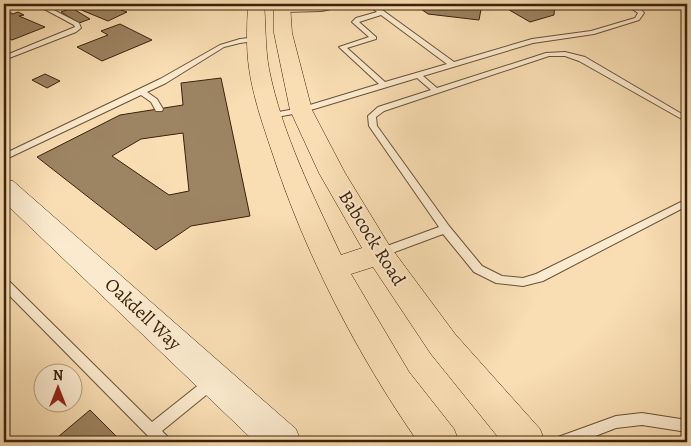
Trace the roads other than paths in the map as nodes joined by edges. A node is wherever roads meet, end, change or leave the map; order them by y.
1 (38, 4) edge
2 (256, 4) edge
3 (348, 4) edge
4 (370, 4) edge
5 (628, 4) edge
6 (282, 7) edge
7 (383, 13) junction
8 (259, 39) junction
9 (532, 41) junction
10 (548, 54) junction
11 (4, 58) edge
12 (453, 65) junction
13 (418, 75) junction
14 (385, 86) junction
15 (141, 91) junction
16 (436, 91) junction
17 (159, 109) dead end
18 (301, 110) junction
19 (271, 116) junction
20 (687, 120) edge
21 (4, 157) edge
22 (4, 187) edge
23 (687, 202) edge
24 (445, 229) junction
25 (379, 253) junction
26 (333, 270) junction
27 (4, 283) edge
28 (214, 380) junction
29 (687, 426) edge
30 (151, 431) junction
31 (163, 442) edge
32 (282, 442) edge
33 (440, 442) edge
34 (526, 442) edge
35 (563, 442) edge

1 - 11 lane
2 - 8 main road
3 - 6 lane
4 - 7 lane
5 - 9 lane
6 - 18 main road, Babcock Road
7 - 12 lane
7 - 14 lane
8 - 15 lane
8 - 19 main road
9 - 10 lane
9 - 12 lane
10 - 16 lane
10 - 20 lane
12 - 13 lane
13 - 14 lane
13 - 16 lane
14 - 18 lane
15 - 17 lane
15 - 21 lane
16 - 24 lane
18 - 19 lane
18 - 25 main road, Babcock Road
19 - 26 main road
22 - 28 street, Oakdell Way
23 - 24 lane
24 - 25 lane
25 - 26 main road
25 - 34 main road, Babcock Road
26 - 33 main road
27 - 30 lane
28 - 30 lane
28 - 32 street, Oakdell Way
29 - 35 lane
30 - 31 lane

